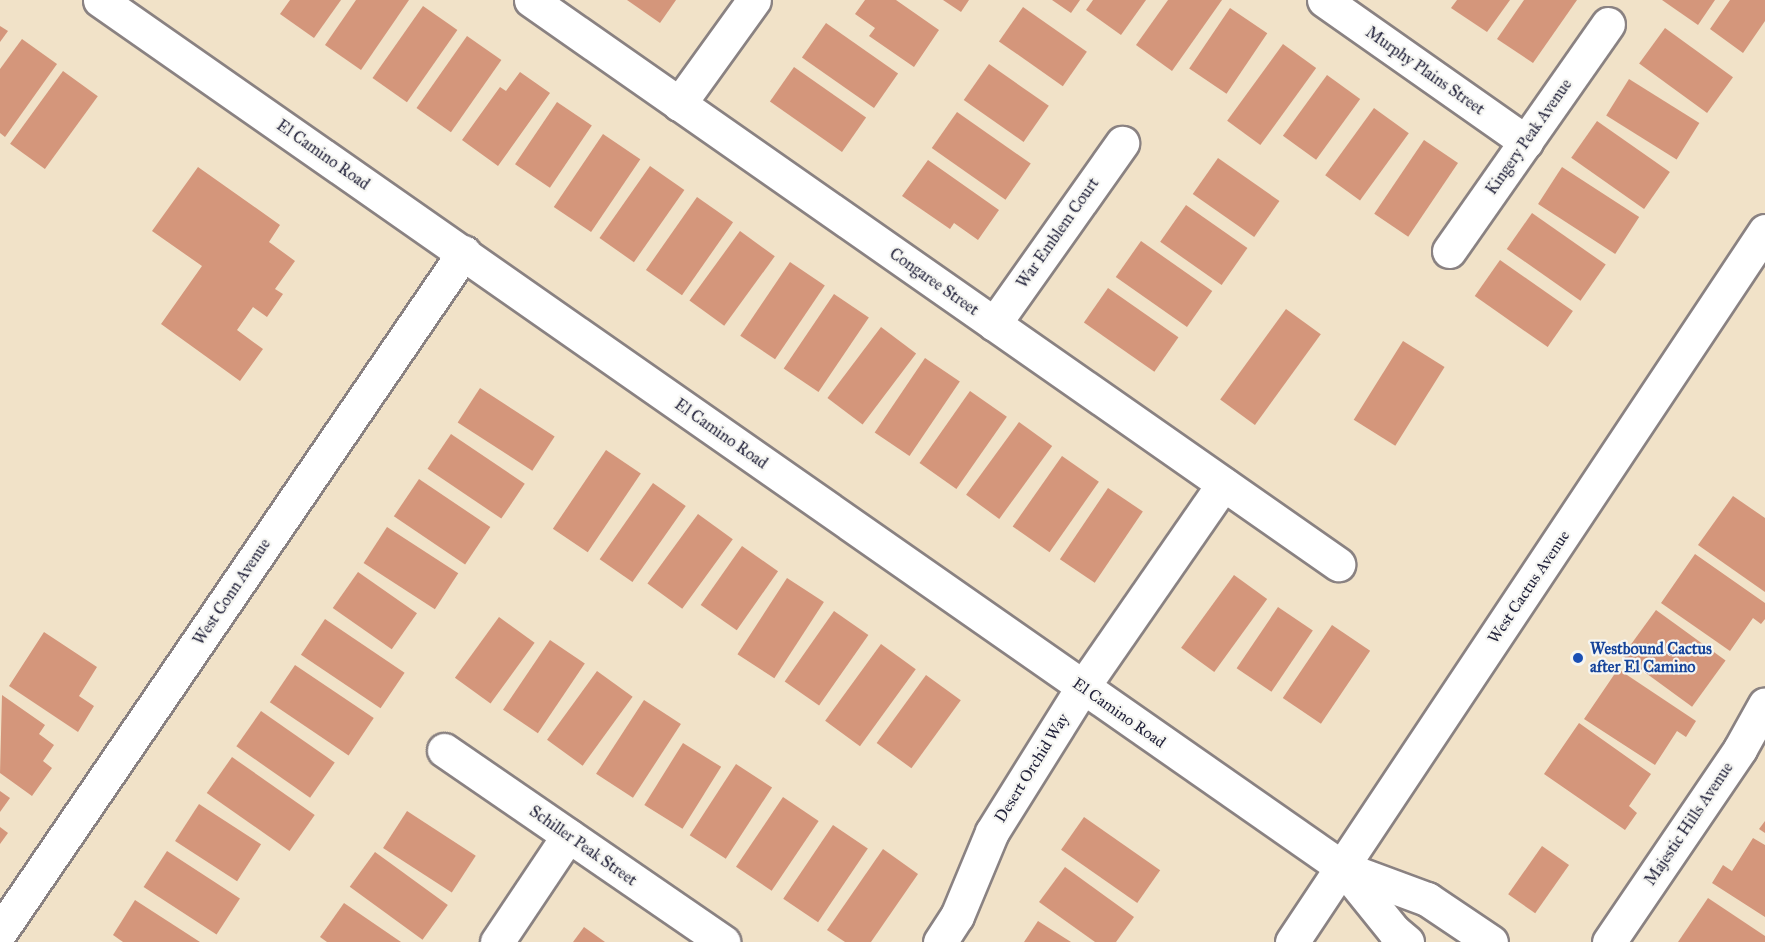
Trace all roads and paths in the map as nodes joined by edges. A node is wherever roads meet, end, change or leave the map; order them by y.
1 (100, 0) edge
2 (531, 0) edge
3 (754, 0) edge
4 (1324, 0) edge
5 (1608, 24) dead end
6 (679, 104) junction
7 (1526, 142) junction
8 (1122, 143) dead end
9 (1765, 231) edge
10 (1449, 251) dead end
11 (464, 252) junction
12 (994, 324) junction
13 (1222, 484) junction
14 (1338, 564) dead end
15 (1082, 688) junction
16 (1765, 706) edge
17 (444, 750) dead end
18 (568, 836) junction
19 (1343, 868) junction
20 (0, 932) edge
21 (497, 942) edge
22 (723, 942) edge
23 (940, 942) edge
24 (1292, 942) edge
25 (1407, 942) edge
26 (1491, 942) edge
27 (1609, 942) edge

1 - 11 street, El Camino Road
2 - 6 street, Congaree Street
3 - 6 street
4 - 7 street, Murphy Plains Street
5 - 7 street, Kingery Peak Avenue
6 - 12 street, Congaree Street
7 - 10 street, Kingery Peak Avenue
8 - 12 street, War Emblem Court
9 - 19 street, West Cactus Avenue
11 - 15 street, El Camino Road
11 - 20 street, West Conn Avenue
12 - 13 street, Congaree Street
13 - 14 street, Congaree Street
13 - 15 street, Desert Orchid Way
15 - 19 street, El Camino Road
15 - 23 street, Desert Orchid Way
16 - 27 street, Majestic Hills Avenue
17 - 18 street, Schiller Peak Street
18 - 21 street
18 - 22 street, Schiller Peak Street
19 - 24 street, West Cactus Avenue
19 - 25 street, El Camino Road
19 - 26 street, El Camino Road

